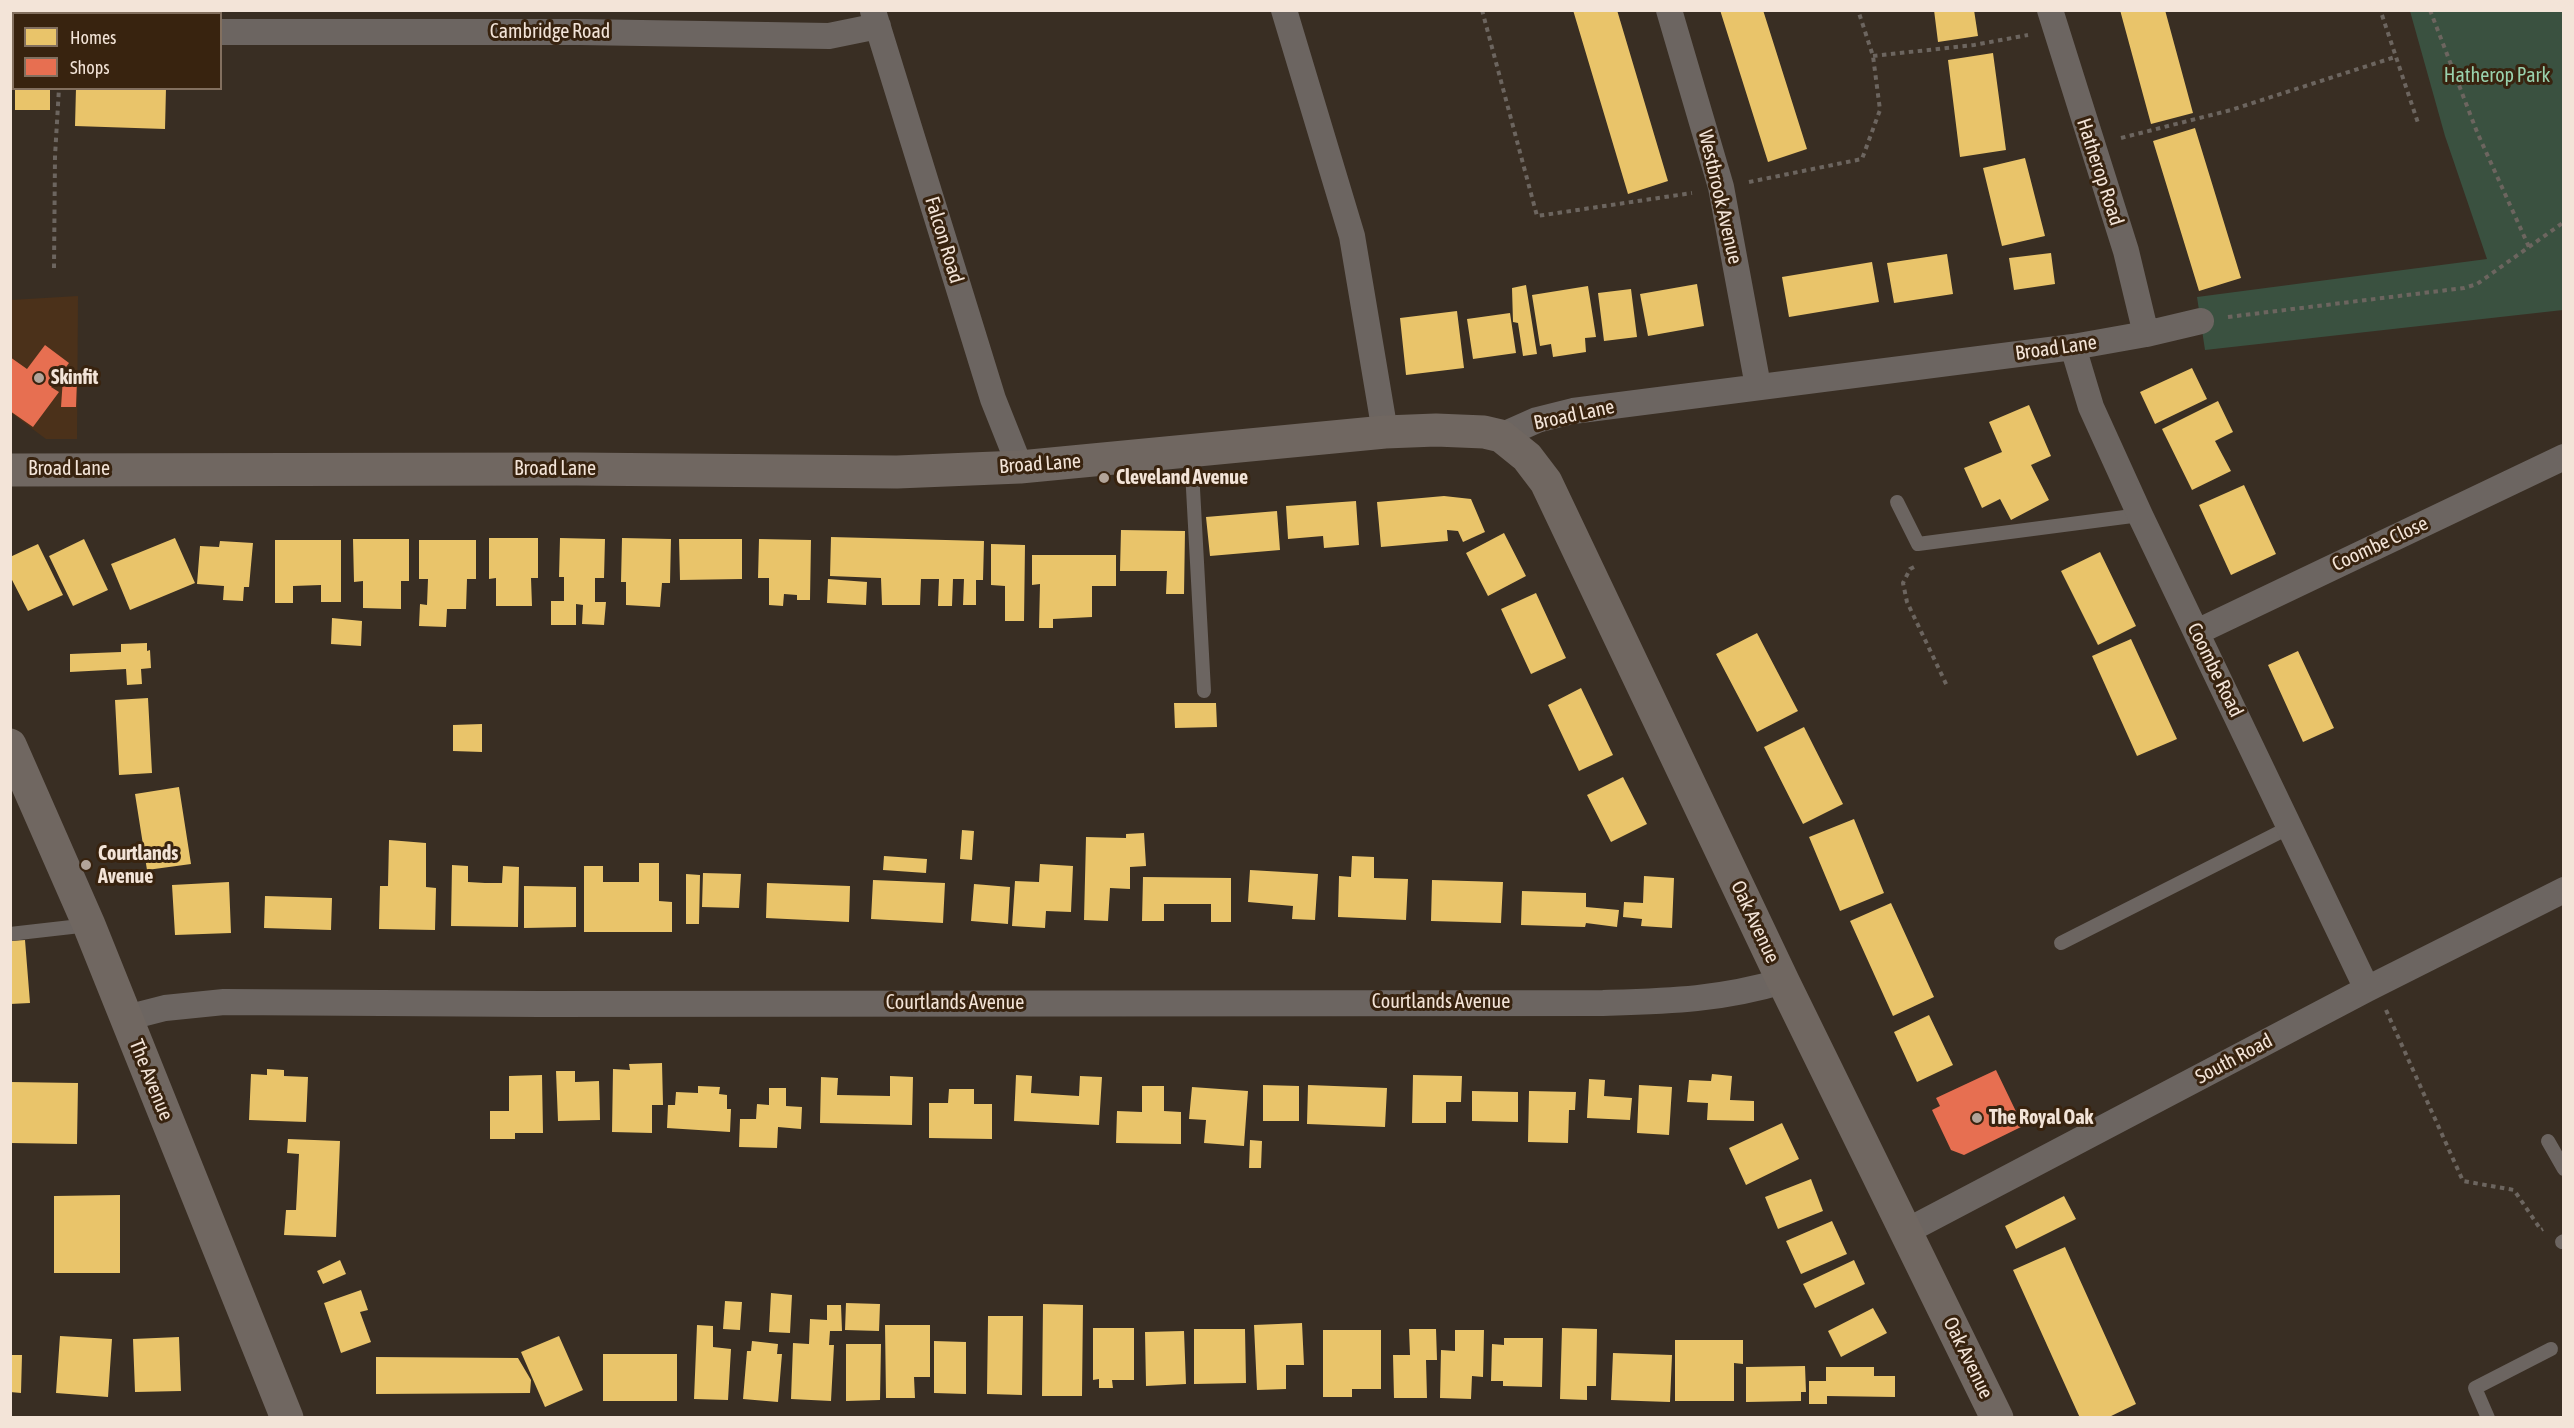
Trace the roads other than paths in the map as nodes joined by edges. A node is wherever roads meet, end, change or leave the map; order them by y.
1 (1284, 10) edge
2 (1669, 10) edge
3 (875, 18) edge
4 (2053, 20) edge
5 (226, 25) edge
6 (2201, 321) road end
7 (2146, 334) junction
8 (2073, 347) junction
9 (1758, 387) junction
10 (1385, 432) junction
11 (1501, 436) junction
12 (1191, 452) junction
13 (2564, 458) edge
14 (18, 466) edge
15 (1020, 467) junction
16 (1898, 502) dead end
17 (2140, 515) junction
18 (2197, 632) junction
19 (1204, 691) dead end
20 (10, 745) edge
21 (2290, 827) junction
22 (2564, 890) edge
23 (89, 925) junction
24 (10, 934) edge
25 (2061, 942) dead end
26 (1783, 981) junction
27 (2371, 987) junction
28 (126, 1018) junction
29 (2548, 1141) dead end
30 (2564, 1169) edge
31 (1907, 1231) junction
32 (2551, 1349) dead end
33 (287, 1418) edge
34 (1997, 1418) edge
35 (2488, 1418) edge

1 - 10 street
2 - 9 street, Westbrook Avenue
3 - 5 street, Cambridge Road
3 - 15 street, Falcon Road
4 - 7 street, Hatherop Road
6 - 7 street, Broad Lane
7 - 8 street, Broad Lane
8 - 9 street, Broad Lane
8 - 17 street, Coombe Road
9 - 11 street, Broad Lane
10 - 11 street, Broad Lane
10 - 12 street, Broad Lane
11 - 26 street, Oak Avenue
12 - 15 street, Broad Lane
12 - 19 lane
13 - 18 street, Coombe Close
14 - 15 street, Broad Lane
16 - 17 lane
17 - 18 street, Coombe Road
18 - 21 street, Coombe Road
20 - 23 street, The Avenue
21 - 25 lane
21 - 27 street, Coombe Road
22 - 27 street, South Road
23 - 24 lane
23 - 28 street, The Avenue
26 - 28 street, Courtlands Avenue
26 - 31 street, Oak Avenue
27 - 31 street, South Road
28 - 33 street, The Avenue
29 - 30 lane
31 - 34 street, Oak Avenue
32 - 35 lane

